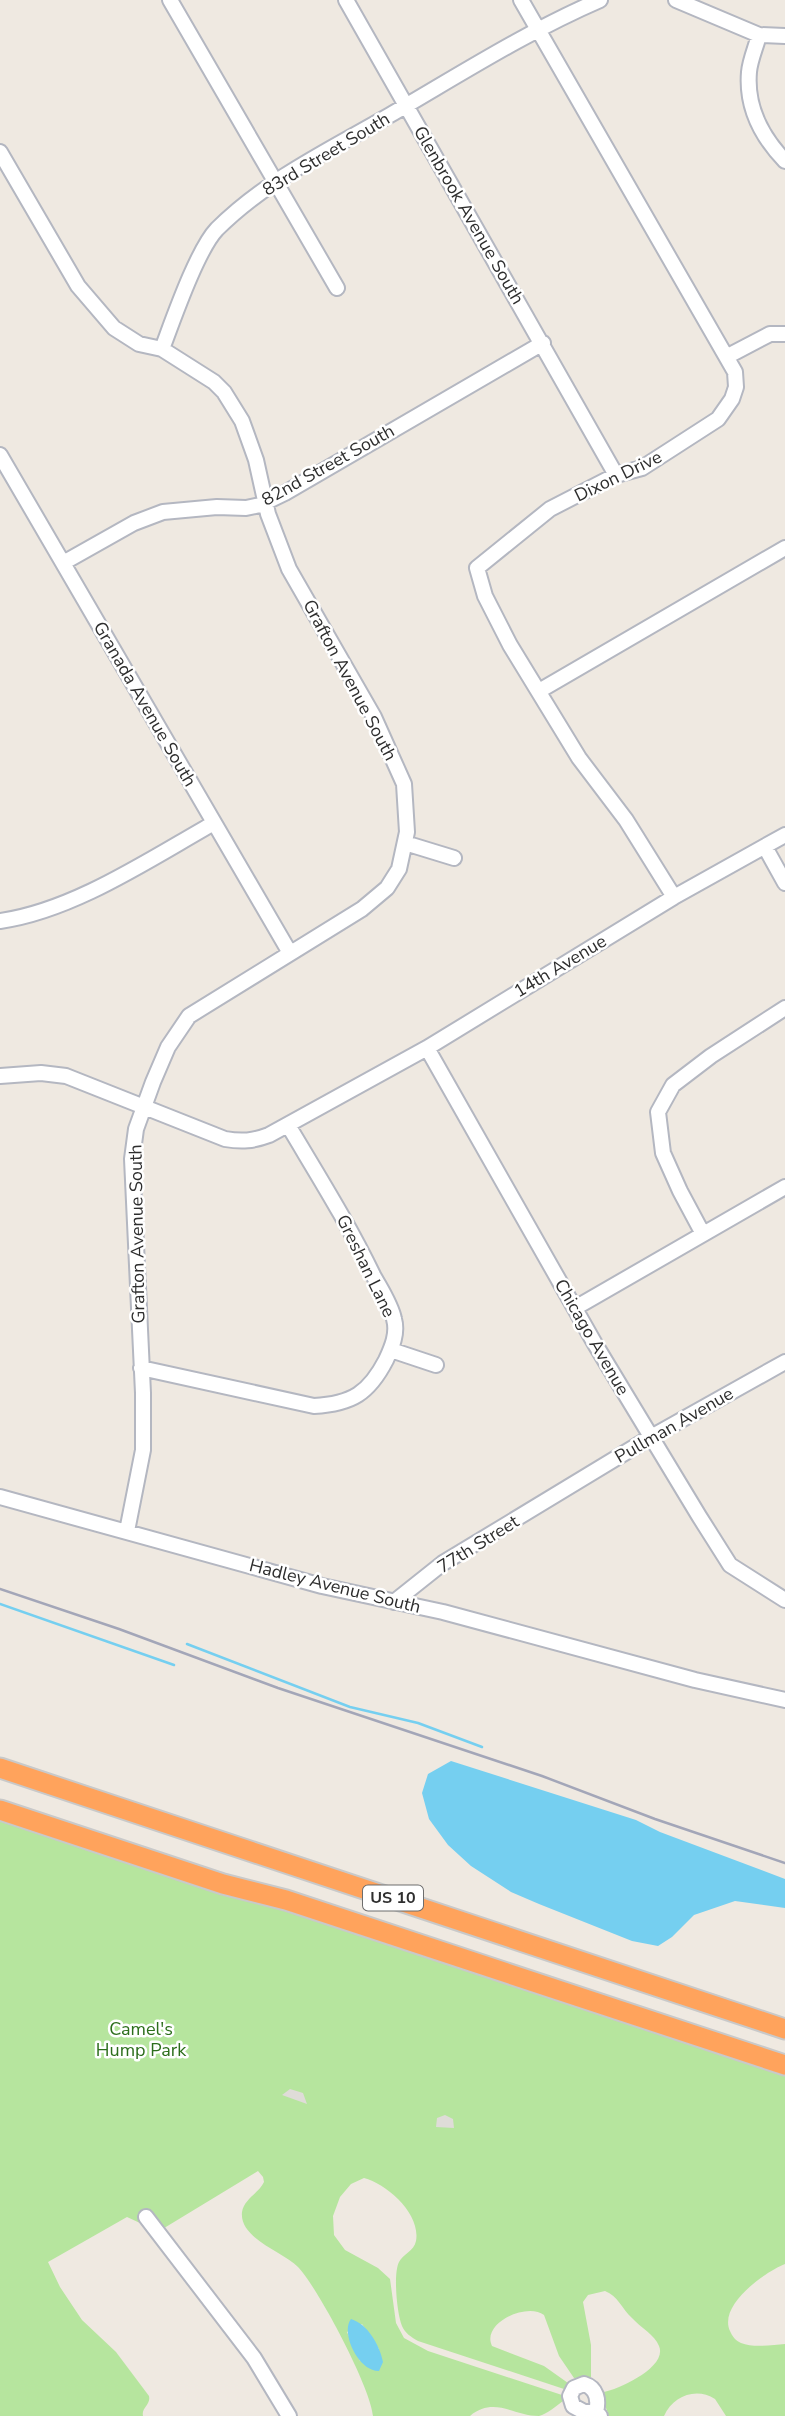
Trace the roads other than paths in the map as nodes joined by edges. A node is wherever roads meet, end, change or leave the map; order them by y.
1 (170, 0) edge
2 (346, 0) edge
3 (522, 0) edge
4 (600, 0) edge
5 (676, 0) edge
6 (539, 29) junction
7 (759, 34) junction
8 (785, 36) edge
9 (406, 106) junction
10 (0, 152) edge
11 (785, 161) edge
12 (275, 182) junction
13 (337, 288) dead end
14 (785, 334) edge
15 (542, 343) junction
16 (162, 349) junction
17 (728, 356) junction
18 (0, 455) edge
19 (616, 475) junction
20 (266, 502) junction
21 (785, 548) edge
22 (63, 564) junction
23 (538, 691) junction
24 (214, 823) junction
25 (785, 835) edge
26 (405, 843) junction
27 (765, 847) junction
28 (454, 859) dead end
29 (785, 883) edge
30 (674, 897) junction
31 (0, 921) edge
32 (290, 953) junction
33 (785, 1008) edge
34 (427, 1048) junction
35 (0, 1076) edge
36 (144, 1106) junction
37 (288, 1125) junction
38 (785, 1186) edge
39 (704, 1234) junction
40 (575, 1308) junction
41 (391, 1350) junction
42 (785, 1362) edge
43 (436, 1366) dead end
44 (141, 1368) junction
45 (651, 1437) junction
46 (564, 1491) joint
47 (0, 1497) edge
48 (127, 1531) junction
49 (785, 1600) edge
50 (394, 1602) junction
51 (785, 1700) edge
52 (0, 1768) edge
53 (0, 1810) edge
54 (785, 2029) edge
55 (785, 2065) edge
56 (146, 2217) dead end
57 (289, 2416) edge

1 - 12 street
2 - 9 street, Glenbrook Avenue South
3 - 6 street, Dixon Drive
4 - 6 street, 83rd Street South
5 - 7 street
6 - 9 street, 83rd Street South
6 - 17 street, Dixon Drive
7 - 8 street
7 - 11 street
9 - 12 street, 83rd Street South
9 - 15 street, Glenbrook Avenue South
10 - 16 street, Grafton Avenue South
12 - 13 street
12 - 16 street, 83rd Street South
14 - 17 street
15 - 19 street, Glenbrook Avenue South
15 - 20 street, 82nd Street South
16 - 20 street, Grafton Avenue South
17 - 19 street, Dixon Drive
18 - 22 street, Granada Avenue South
19 - 23 street, Dixon Drive
20 - 22 street, 82nd Street South
20 - 26 street, Grafton Avenue South
21 - 23 street
22 - 24 street, Granada Avenue South
23 - 30 street, Dixon Drive
24 - 31 street
24 - 32 street, Granada Avenue South
25 - 27 street, 14th Avenue
26 - 28 street
26 - 32 street, Grafton Avenue South
27 - 29 street
27 - 30 street, 14th Avenue
30 - 34 street, 14th Avenue
32 - 36 street, Grafton Avenue South
33 - 39 street
34 - 37 street, 14th Avenue
34 - 40 street, Chicago Avenue
35 - 36 street, 14th Avenue
36 - 37 street, 14th Avenue
36 - 44 street, Grafton Avenue South
37 - 41 street, Greshan Lane
38 - 39 street
39 - 40 street
40 - 45 street, Chicago Avenue
41 - 43 street
41 - 44 street, Greshan Lane
42 - 45 street, Pullman Avenue
44 - 48 street, Grafton Avenue South
45 - 46 street, Pullman Avenue
45 - 49 street, Chicago Avenue
46 - 50 street, 77th Street
47 - 48 street, Hadley Avenue South
48 - 50 street, Hadley Avenue South
50 - 51 street, Hadley Avenue South
52 - 54 highway, US 10
53 - 55 highway, US 10
56 - 57 street

